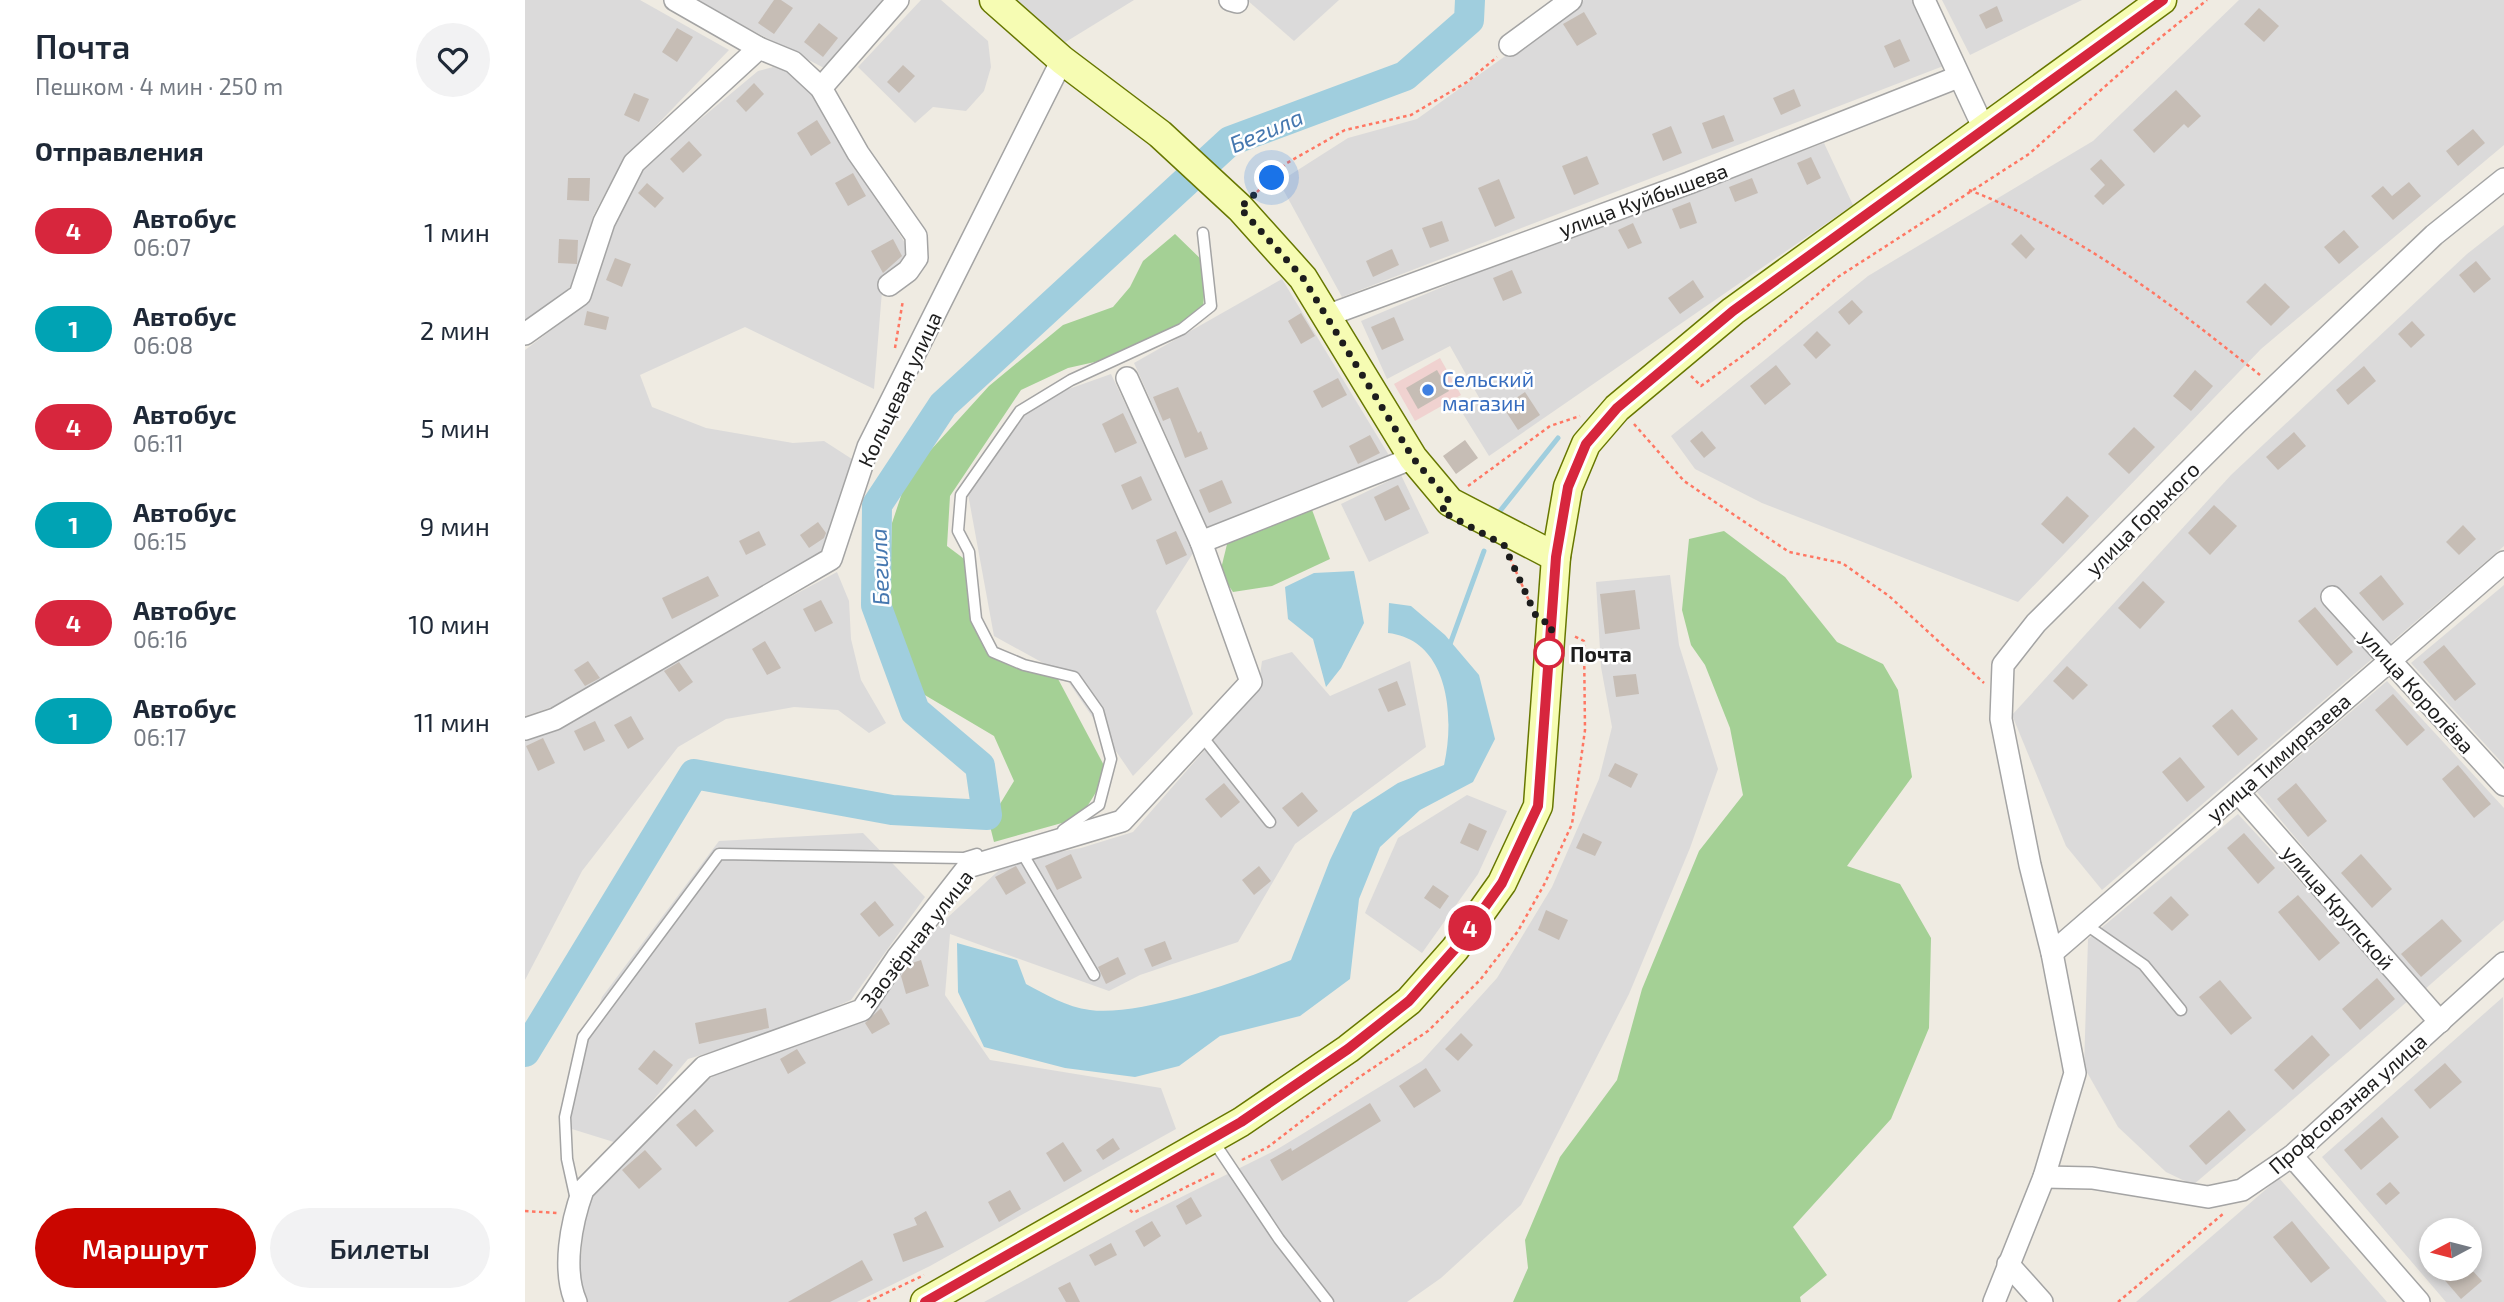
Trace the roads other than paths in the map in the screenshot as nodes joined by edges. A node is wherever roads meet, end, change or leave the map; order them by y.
1 (675, 0) edge
2 (898, 0) edge
3 (995, 0) edge
4 (1571, 0) edge
5 (1924, 0) edge
6 (2162, 0) edge
7 (1510, 45) road end
8 (759, 48) junction
9 (1062, 60) junction
10 (1958, 77) junction
11 (821, 88) junction
12 (1984, 129) junction
13 (2504, 180) edge
14 (1203, 233) dead end
15 (889, 285) dead end
16 (1326, 316) junction
17 (525, 334) edge
18 (1127, 378) dead end
19 (1413, 458) junction
20 (1201, 542) junction
21 (1556, 557) junction
22 (2504, 562) edge
23 (2332, 597) dead end
24 (2389, 661) junction
25 (525, 729) edge
26 (1201, 735) junction
27 (2504, 786) edge
28 (2238, 792) junction
29 (1270, 822) dead end
30 (1021, 851) junction
31 (2085, 924) junction
32 (2052, 953) junction
33 (2504, 963) edge
34 (1094, 975) dead end
35 (2181, 1010) dead end
36 (2440, 1022) junction
37 (1212, 1139) junction
38 (2292, 1156) junction
39 (2044, 1177) junction
40 (573, 1210) junction
41 (2008, 1264) junction
42 (925, 1288) edge
43 (576, 1302) edge
44 (1328, 1302) edge
45 (1994, 1302) edge
46 (2042, 1302) edge
47 (2419, 1302) edge

1 - 8 street
2 - 11 street
3 - 9 street
4 - 7 street
5 - 10 street
6 - 12 street
8 - 11 street
8 - 17 street
9 - 16 street
9 - 25 street, Кольцевая улица
10 - 12 street
10 - 16 street, улица Куйбышева
11 - 15 street
12 - 21 street
13 - 32 street, улица Горького
14 - 40 lane
16 - 19 street
18 - 20 street
19 - 20 street
19 - 21 street
20 - 26 street, Заозёрная улица
21 - 37 street
22 - 24 street, улица Тимирязева
23 - 24 street, улица Королёва
24 - 27 street, улица Королёва
24 - 28 street, улица Тимирязева
26 - 29 lane
26 - 30 street, Заозёрная улица
28 - 31 street, улица Тимирязева
28 - 36 street, улица Крупской
30 - 34 lane
30 - 40 street, Заозёрная улица
31 - 32 street, улица Тимирязева
31 - 35 lane
32 - 39 street, улица Горького
33 - 36 street, Профсоюзная улица
36 - 38 street, Профсоюзная улица
37 - 42 street
37 - 44 lane
38 - 39 street, Профсоюзная улица
38 - 47 street
39 - 41 street, улица Горького
40 - 43 street, Заозёрная улица
41 - 45 street, улица Горького
41 - 46 street

